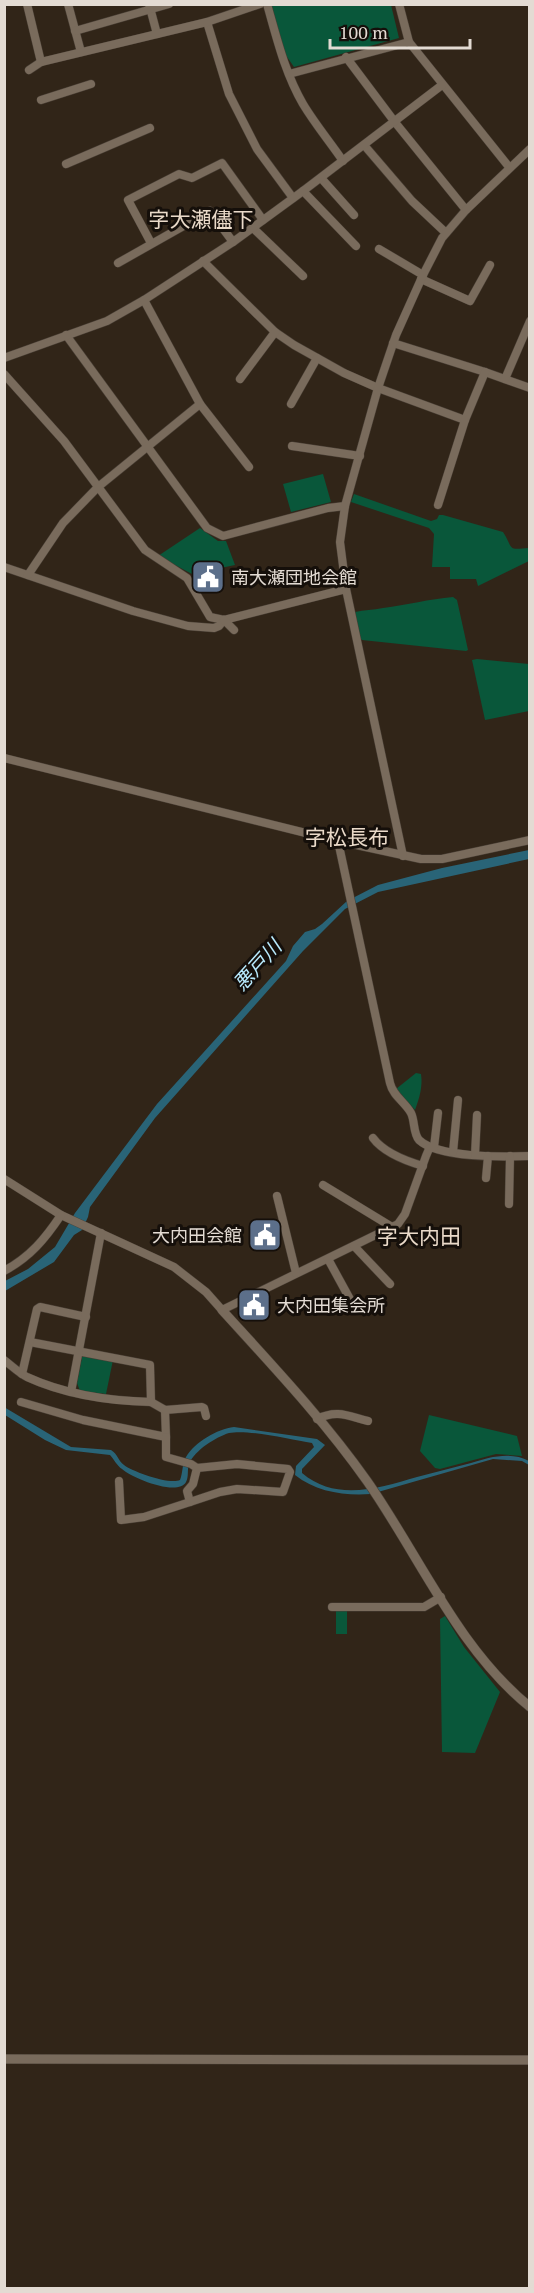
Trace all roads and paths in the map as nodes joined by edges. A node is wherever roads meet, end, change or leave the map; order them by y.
1 (27, 4) edge
2 (169, 4) edge
3 (260, 4) edge
4 (267, 4) edge
5 (399, 4) edge
6 (70, 5) edge
7 (150, 7) edge
8 (230, 8) edge
9 (207, 22) junction
10 (75, 31) junction
11 (157, 34) junction
12 (409, 42) junction
13 (81, 52) junction
14 (346, 57) junction
15 (41, 62) junction
16 (29, 70) dead end
17 (289, 74) junction
18 (91, 84) dead end
19 (442, 85) junction
20 (41, 100) dead end
21 (394, 121) junction
22 (150, 128) dead end
23 (364, 145) junction
24 (530, 149) edge
25 (343, 161) junction
26 (66, 164) dead end
27 (509, 167) junction
28 (321, 178) junction
29 (303, 191) junction
30 (293, 198) junction
31 (466, 210) junction
32 (354, 215) dead end
33 (262, 220) junction
34 (253, 228) junction
35 (446, 233) junction
36 (233, 242) junction
37 (151, 243) junction
38 (356, 246) dead end
39 (379, 249) dead end
40 (203, 261) junction
41 (118, 263) dead end
42 (490, 265) dead end
43 (303, 276) dead end
44 (422, 277) junction
45 (144, 300) junction
46 (530, 321) edge
47 (275, 332) junction
48 (66, 335) junction
49 (393, 344) junction
50 (4, 358) edge
51 (317, 358) junction
52 (485, 372) junction
53 (4, 374) edge
54 (240, 379) dead end
55 (505, 379) junction
56 (378, 388) junction
57 (530, 388) edge
58 (200, 404) junction
59 (291, 404) dead end
60 (465, 420) junction
61 (147, 446) junction
62 (292, 446) dead end
63 (360, 456) junction
64 (249, 467) dead end
65 (98, 487) junction
66 (438, 505) dead end
67 (345, 506) junction
68 (4, 567) edge
69 (28, 575) junction
70 (346, 589) junction
71 (224, 620) junction
72 (234, 630) dead end
73 (4, 758) edge
74 (530, 840) edge
75 (338, 841) junction
76 (403, 856) junction
77 (458, 1100) dead end
78 (438, 1113) dead end
79 (477, 1115) dead end
80 (373, 1138) dead end
81 (434, 1147) junction
82 (453, 1152) junction
83 (475, 1155) junction
84 (488, 1156) junction
85 (510, 1156) junction
86 (530, 1156) edge
87 (423, 1166) junction
88 (486, 1178) dead end
89 (4, 1179) edge
90 (323, 1185) dead end
91 (277, 1196) dead end
92 (509, 1204) dead end
93 (61, 1215) junction
94 (392, 1227) junction
95 (101, 1233) junction
96 (354, 1246) junction
97 (328, 1259) junction
98 (4, 1271) edge
99 (296, 1273) junction
100 (390, 1284) dead end
101 (341, 1307) dead end
102 (222, 1310) junction
103 (86, 1317) junction
104 (30, 1342) junction
105 (80, 1352) junction
106 (4, 1360) edge
107 (22, 1374) junction
108 (72, 1392) junction
109 (21, 1402) dead end
110 (151, 1402) junction
111 (165, 1410) junction
112 (206, 1416) dead end
113 (317, 1419) junction
114 (368, 1421) dead end
115 (166, 1437) junction
116 (194, 1466) junction
117 (119, 1481) dead end
118 (190, 1502) junction
119 (441, 1597) junction
120 (332, 1607) dead end
121 (530, 1707) edge
122 (4, 2059) edge
123 (530, 2060) edge

1 - 15 street
2 - 7 street
3 - 8 street
4 - 17 street
5 - 12 street
6 - 10 street
7 - 10 street
7 - 11 street
8 - 9 street
9 - 11 street
9 - 30 street
10 - 13 street
11 - 13 street
12 - 14 street
12 - 19 street
13 - 15 street
14 - 17 street
14 - 21 street
15 - 16 street
17 - 25 street
18 - 20 street
19 - 21 street
19 - 27 street
21 - 23 street
21 - 31 street
22 - 26 street
23 - 25 street
23 - 35 street
24 - 27 street
25 - 28 street
27 - 31 street
28 - 29 street
28 - 32 street
29 - 30 street
29 - 38 street
30 - 33 street
31 - 35 street
33 - 34 street
33 - 37 street
34 - 36 street
34 - 43 street
35 - 44 street
36 - 37 street
36 - 40 street
37 - 41 street
39 - 44 street
40 - 45 street
40 - 47 street
42 - 44 street
44 - 49 street
45 - 48 street
45 - 58 street
46 - 55 street
47 - 51 street
47 - 54 street
48 - 50 street
48 - 61 street
49 - 52 street
49 - 56 street
51 - 56 street
51 - 59 street
52 - 55 street
52 - 60 street
53 - 65 street
55 - 57 street
56 - 60 street
56 - 63 street
58 - 61 street
58 - 64 street
60 - 66 street
61 - 65 street
61 - 67 street
62 - 63 street
63 - 67 street
65 - 69 street
65 - 71 street
67 - 70 street
68 - 69 street
69 - 71 street
70 - 71 street
70 - 76 street
71 - 72 street
73 - 75 street
74 - 76 street
75 - 76 street
75 - 81 street
77 - 82 street
78 - 81 street
79 - 83 street
80 - 87 street
81 - 82 street
81 - 87 street
82 - 83 street
83 - 84 street
84 - 85 street
84 - 88 street
85 - 86 street
85 - 92 street
87 - 94 street
89 - 93 street
90 - 94 street
91 - 99 street
93 - 95 street
93 - 98 street
94 - 96 street
95 - 102 street
95 - 103 street
96 - 97 street
96 - 100 street
97 - 99 street
97 - 101 street
99 - 102 street
102 - 113 street
103 - 104 street
103 - 105 street
104 - 105 street
104 - 107 street
105 - 108 street
105 - 110 street
106 - 107 street
107 - 108 street
108 - 110 street
109 - 115 street
110 - 111 street
111 - 112 street
111 - 115 street
113 - 114 street
113 - 119 street
115 - 116 street
116 - 118 street
116 - 118 street
117 - 118 street
119 - 120 street
119 - 121 street
122 - 123 street

